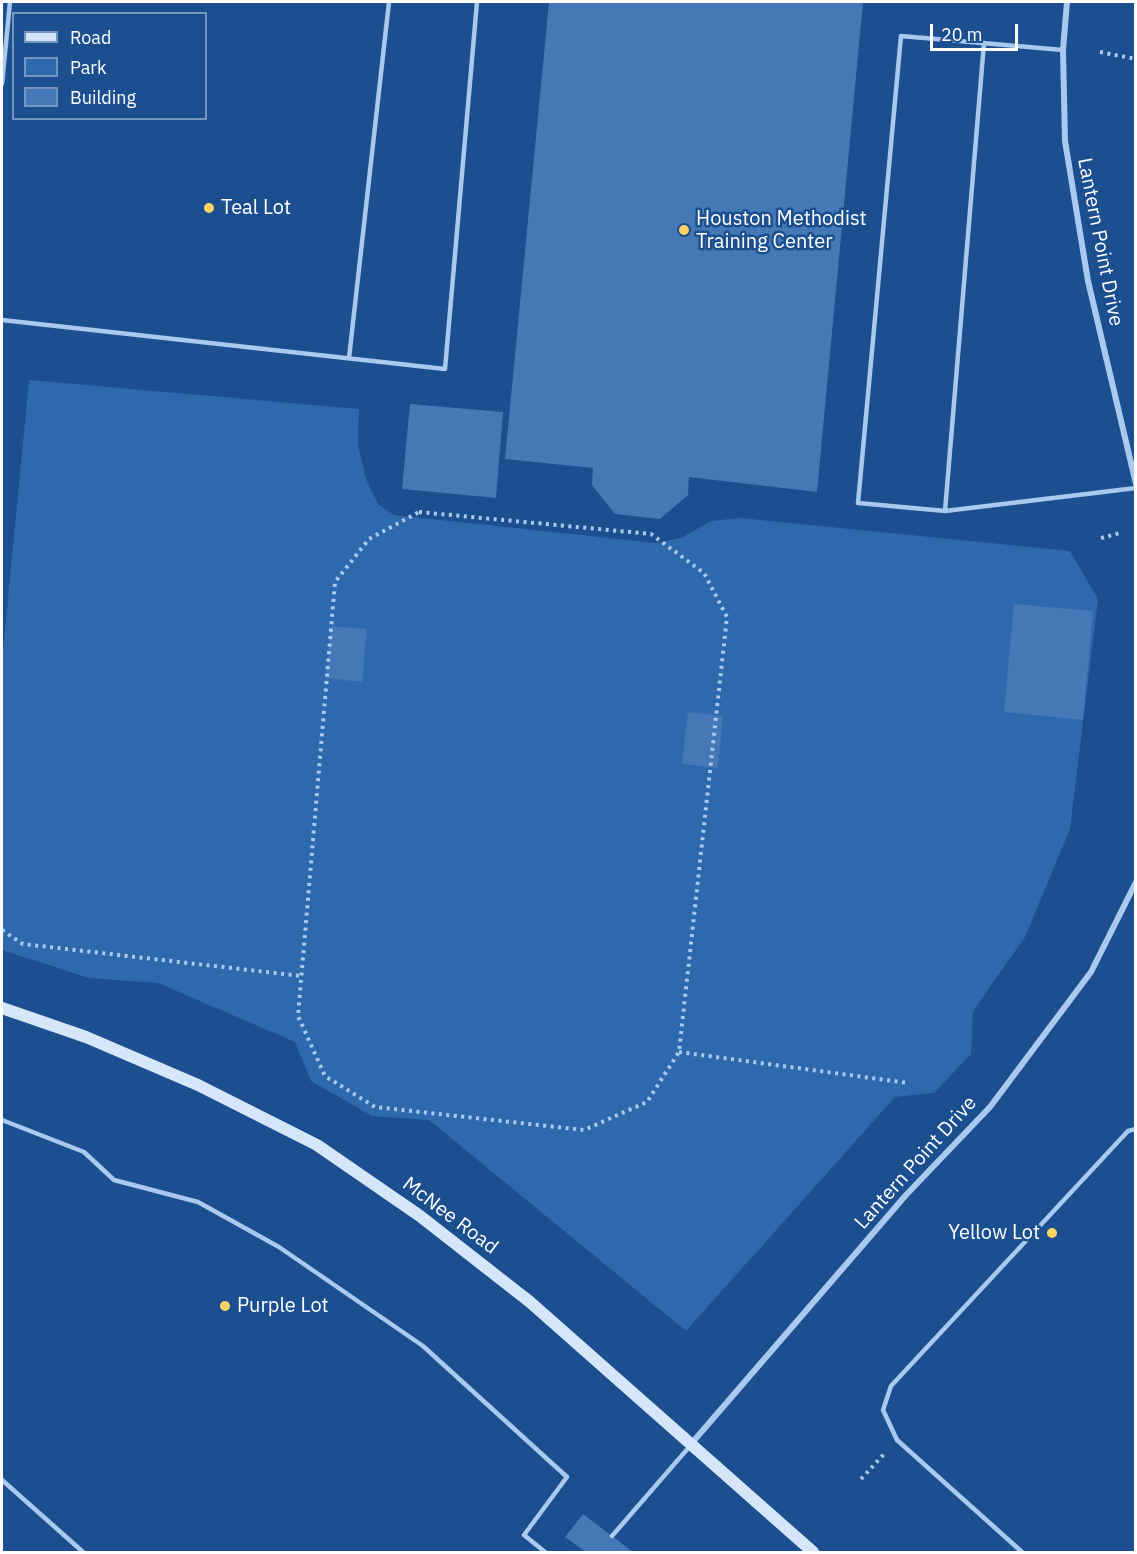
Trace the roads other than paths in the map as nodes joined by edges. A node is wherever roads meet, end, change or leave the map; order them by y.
1 (10, 2) edge
2 (389, 2) edge
3 (477, 2) edge
4 (1067, 2) edge
5 (984, 43) junction
6 (1063, 50) junction
7 (2, 84) edge
8 (2, 320) edge
9 (349, 358) junction
10 (1136, 486) edge
11 (945, 511) junction
12 (1136, 882) edge
13 (2, 1008) edge
14 (2, 1120) edge
15 (1136, 1129) edge
16 (691, 1444) junction
17 (2, 1480) edge
18 (612, 1536) dead end
19 (83, 1552) edge
20 (545, 1552) edge
21 (813, 1552) edge
22 (1022, 1552) edge

1 - 7 lane
2 - 9 lane
3 - 9 lane
4 - 6 street, Lantern Point Drive
5 - 6 lane
5 - 11 lane
5 - 11 lane
6 - 10 street, Lantern Point Drive
8 - 9 lane
10 - 11 lane
12 - 16 street, Lantern Point Drive
13 - 16 street, McNee Road
14 - 20 lane
15 - 22 lane
16 - 18 lane
16 - 21 street, McNee Road
17 - 19 lane

